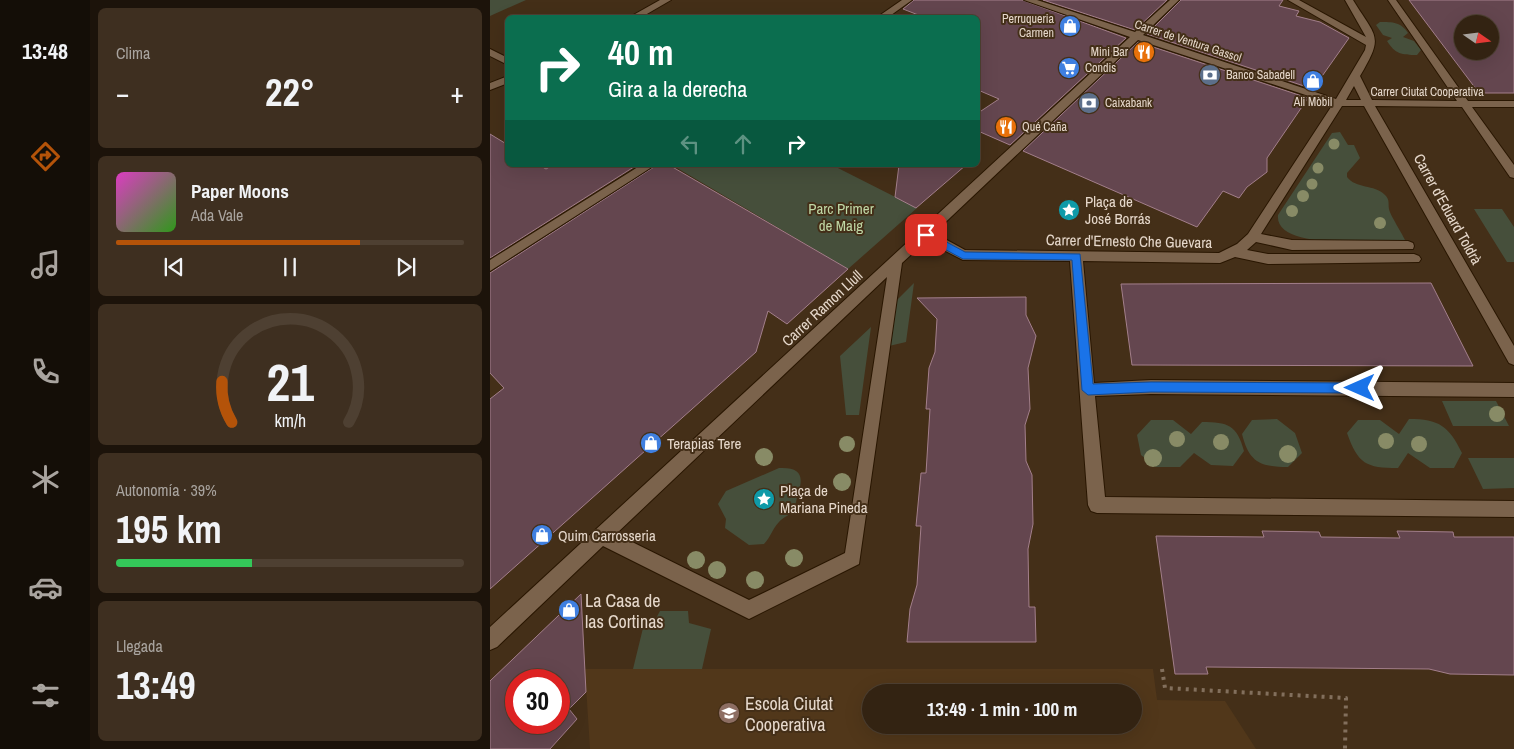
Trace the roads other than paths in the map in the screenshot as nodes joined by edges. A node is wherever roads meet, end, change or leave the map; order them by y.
1 (667, 0) edge
2 (908, 0) edge
3 (1028, 0) edge
4 (1175, 0) edge
5 (1292, 0) edge
6 (1349, 0) edge
7 (1392, 0) edge
8 (638, 15) edge
9 (885, 15) edge
10 (1134, 37) junction
11 (1371, 44) junction
12 (490, 52) edge
13 (505, 60) edge
14 (1354, 75) junction
15 (505, 80) edge
16 (490, 87) edge
17 (1340, 104) junction
18 (1514, 104) edge
19 (1369, 105) junction
20 (1466, 105) junction
21 (646, 167) edge
22 (1514, 174) edge
23 (926, 235) junction
24 (1252, 236) junction
25 (1408, 246) dead end
26 (1236, 252) junction
27 (1076, 257) junction
28 (1414, 259) dead end
29 (896, 262) junction
30 (490, 266) edge
31 (1514, 359) edge
32 (1088, 390) junction
33 (1514, 390) edge
34 (1514, 509) edge
35 (602, 536) junction
36 (490, 640) edge

1 - 8 street
2 - 9 street
3 - 10 street, Carrer de Ventura Gassol
4 - 10 street, Carrer Ramon Llull
5 - 11 street
6 - 11 street
7 - 20 street
10 - 17 street, Carrer de Ventura Gassol
10 - 23 street, Carrer Ramon Llull
11 - 14 street
12 - 13 street
14 - 17 street
14 - 19 street, Carrer d'Eduard Toldrà
15 - 16 street
17 - 19 street, Carrer Ciutat Cooperativa
17 - 24 street
18 - 20 street, Carrer Ciutat Cooperativa
19 - 20 street, Carrer Ciutat Cooperativa
19 - 31 street, Carrer d'Eduard Toldrà
20 - 22 street
21 - 30 street
23 - 27 street, Carrer d'Ernesto Che Guevara
23 - 29 street, Carrer Ramon Llull
24 - 25 street
24 - 26 street
26 - 27 street, Carrer d'Ernesto Che Guevara
26 - 28 street
27 - 32 street
29 - 35 street, Carrer Ramon Llull
29 - 35 street
32 - 33 street
32 - 34 street
35 - 36 street, Carrer Ramon Llull

